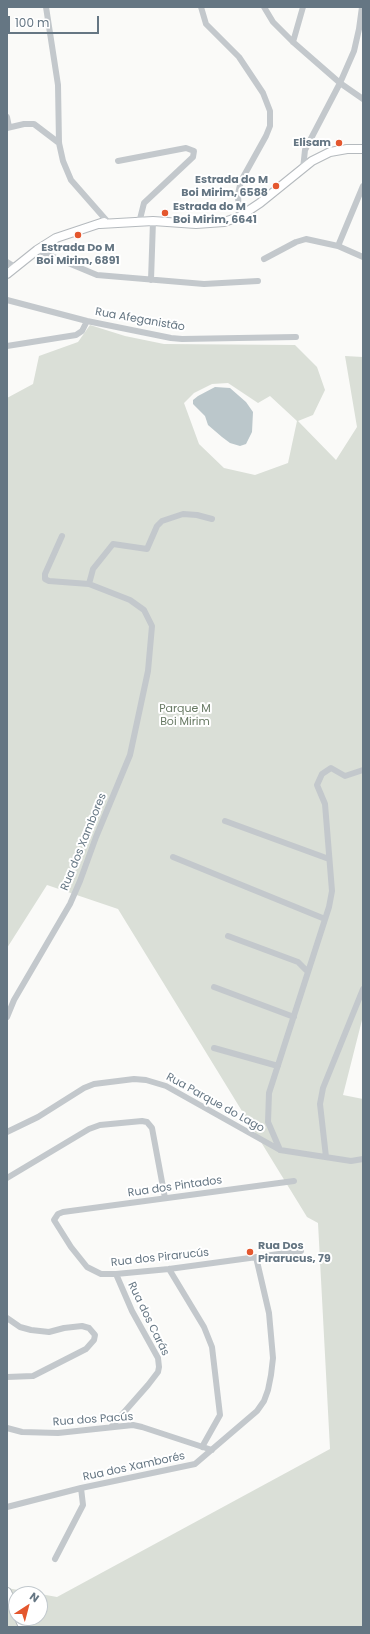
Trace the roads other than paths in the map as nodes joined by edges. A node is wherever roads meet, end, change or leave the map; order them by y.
1 (46, 7) edge
2 (201, 7) edge
3 (264, 7) edge
4 (303, 7) edge
5 (362, 7) edge
6 (293, 42) junction
7 (340, 83) junction
8 (363, 99) edge
9 (7, 117) edge
10 (8, 127) edge
11 (59, 143) junction
12 (363, 149) edge
13 (118, 160) dead end
14 (303, 169) junction
15 (363, 186) edge
16 (239, 217) junction
17 (147, 220) junction
18 (104, 222) junction
19 (338, 246) junction
20 (37, 250) junction
21 (363, 257) edge
22 (264, 259) dead end
23 (7, 262) edge
24 (15, 267) junction
25 (7, 274) edge
26 (151, 280) junction
27 (258, 281) dead end
28 (7, 300) edge
29 (86, 321) junction
30 (296, 337) dead end
31 (7, 346) edge
32 (212, 519) dead end
33 (62, 536) dead end
34 (89, 584) junction
35 (363, 770) edge
36 (225, 821) dead end
37 (174, 857) dead end
38 (329, 859) junction
39 (325, 919) junction
40 (228, 936) dead end
41 (308, 972) junction
42 (214, 987) dead end
43 (363, 989) edge
44 (294, 1016) junction
45 (7, 1018) edge
46 (214, 1048) dead end
47 (278, 1066) junction
48 (7, 1132) edge
49 (280, 1150) junction
50 (326, 1157) junction
51 (363, 1159) edge
52 (7, 1178) edge
53 (294, 1181) dead end
54 (164, 1198) junction
55 (58, 1214) joint
56 (301, 1251) dead end
57 (256, 1257) junction
58 (169, 1268) junction
59 (116, 1274) junction
60 (7, 1318) edge
61 (7, 1377) edge
62 (111, 1427) junction
63 (7, 1428) edge
64 (202, 1447) junction
65 (212, 1450) junction
66 (81, 1488) junction
67 (7, 1507) edge
68 (55, 1559) dead end

1 - 11 street
2 - 16 street
3 - 6 street
4 - 6 street
5 - 7 street
6 - 7 street
7 - 8 street
7 - 14 street
9 - 10 street
10 - 11 street
11 - 18 street
12 - 14 main road
13 - 17 street
14 - 16 main road
15 - 19 street
16 - 17 main road
17 - 18 main road
17 - 26 street
18 - 20 main road
19 - 21 street
19 - 22 street
20 - 24 main road
20 - 26 street
23 - 24 street
24 - 25 main road
26 - 27 street
28 - 29 street, Rua Afeganistão
29 - 30 street, Rua Afeganistão
29 - 31 street
32 - 34 street
33 - 34 street, Rua dos Xambores
34 - 45 street, Rua dos Xambores
35 - 38 street
36 - 38 street
37 - 39 street
38 - 39 street
39 - 41 street
40 - 41 street
41 - 44 street
42 - 44 street
43 - 50 street
44 - 47 street
46 - 47 street
47 - 49 street
48 - 49 street, Rua Parque do Lago
49 - 50 street
50 - 51 street
52 - 54 street
53 - 54 street, Rua dos Pintados
54 - 55 street, Rua dos Pintados
55 - 59 street, Rua dos Pirarucús
56 - 57 street, Rua dos Pirarucús
57 - 58 street, Rua dos Pirarucús
57 - 65 street, Rua dos Xamborés
58 - 59 street, Rua dos Pirarucús
58 - 64 street
59 - 62 street, Rua dos Carás
60 - 61 street
62 - 63 street, Rua dos Pacús
62 - 64 street, Rua dos Pacús
64 - 65 street, Rua dos Pacús
65 - 66 street, Rua dos Xamborés
66 - 67 street, Rua dos Xamborés
66 - 68 street

